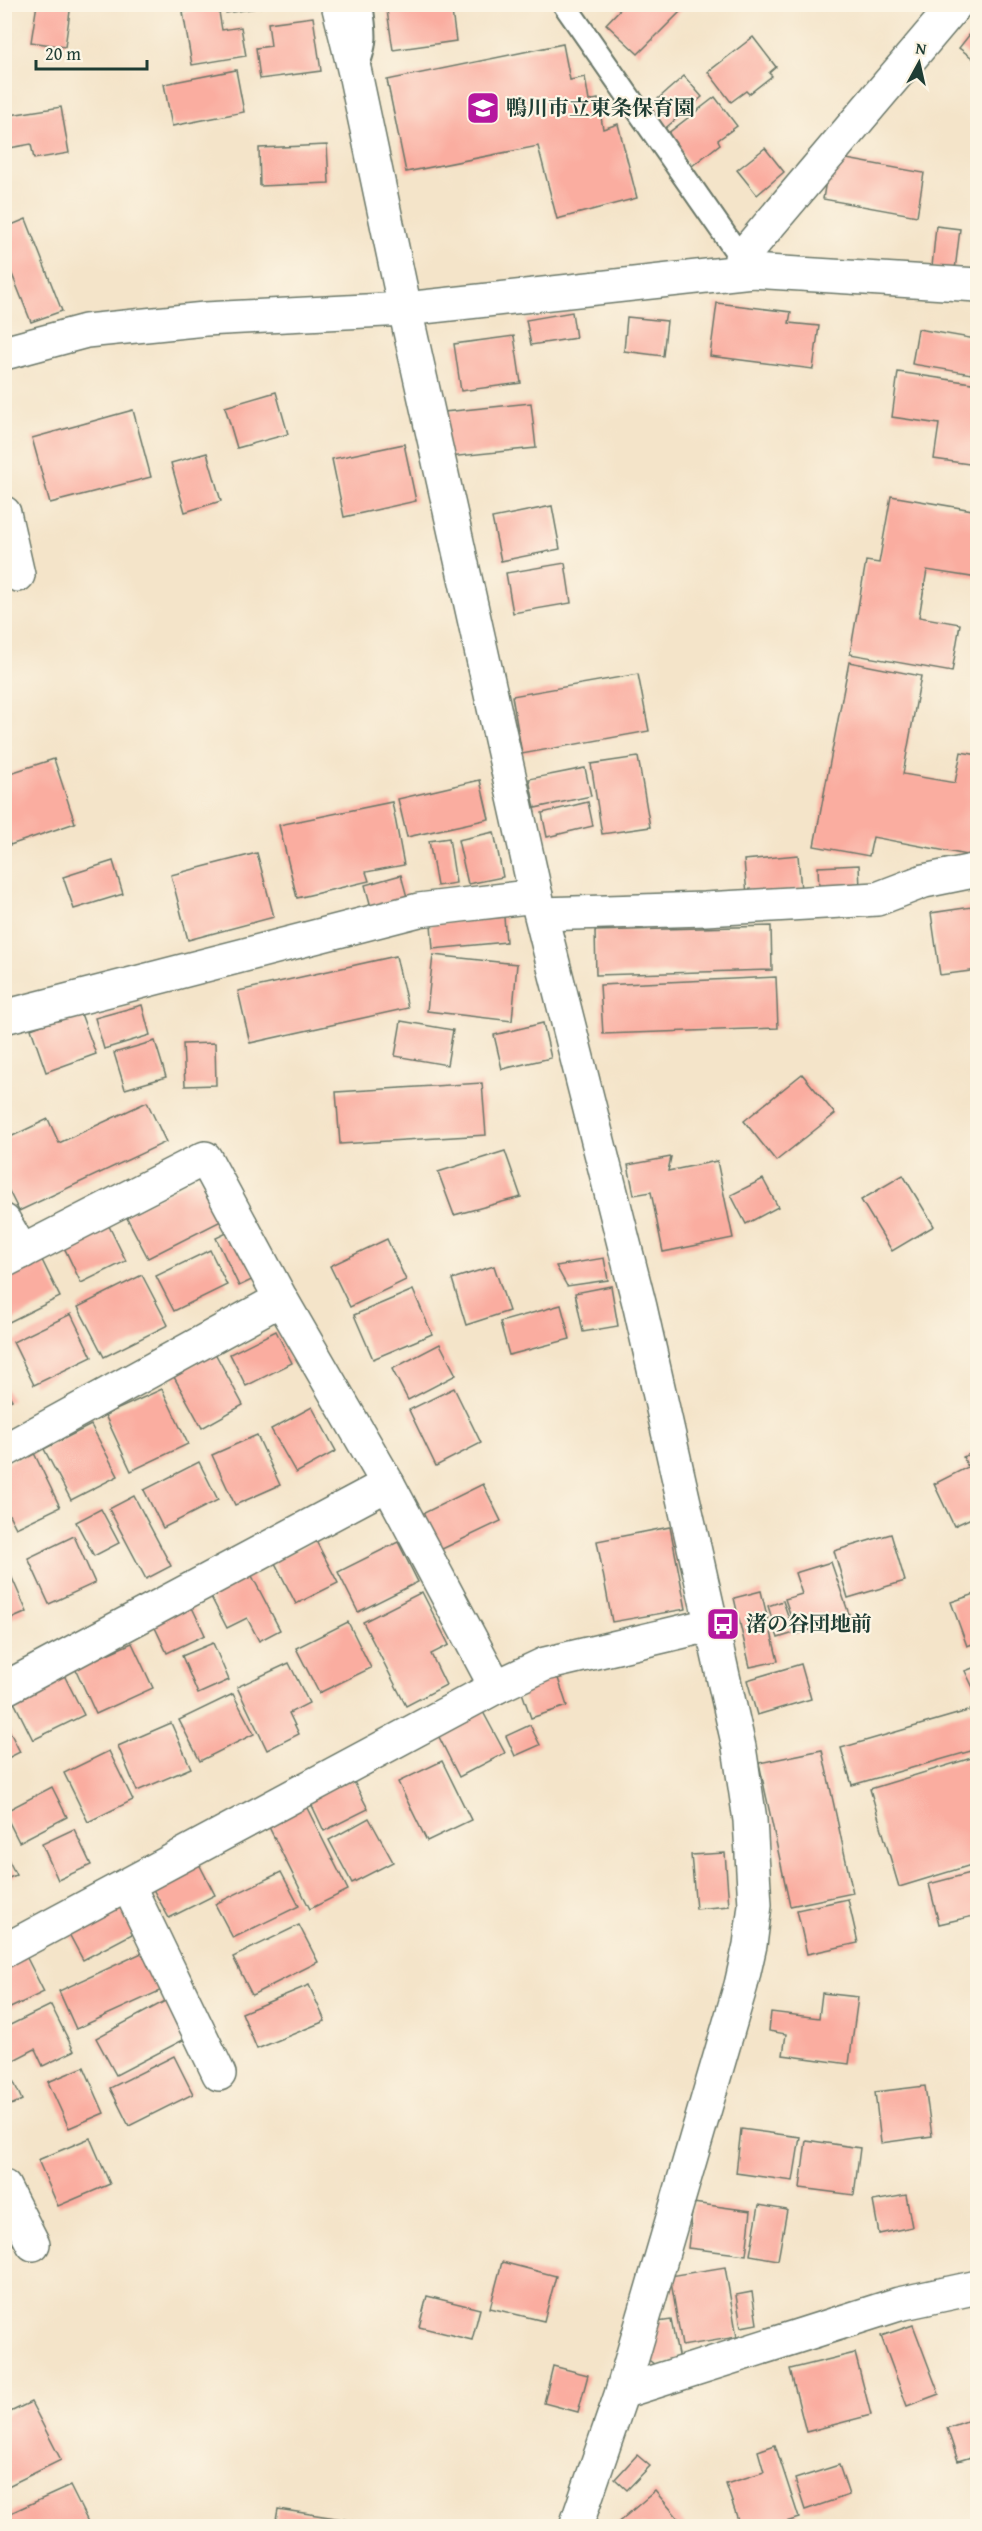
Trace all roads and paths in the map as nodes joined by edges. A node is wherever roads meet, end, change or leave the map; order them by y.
1 (338, 4) edge
2 (361, 4) edge
3 (564, 4) edge
4 (956, 4) edge
5 (355, 73) junction
6 (747, 264) junction
7 (978, 285) edge
8 (405, 309) junction
9 (4, 353) edge
10 (4, 513) edge
11 (18, 576) dead end
12 (978, 870) edge
13 (539, 905) junction
14 (4, 1017) edge
15 (4, 1221) edge
16 (13, 1256) edge
17 (281, 1299) junction
18 (4, 1451) edge
19 (388, 1484) junction
20 (710, 1625) junction
21 (496, 1687) junction
22 (4, 1689) edge
23 (128, 1885) junction
24 (4, 1951) edge
25 (219, 2074) dead end
26 (4, 2187) edge
27 (33, 2244) dead end
28 (978, 2287) edge
29 (622, 2392) junction
30 (576, 2526) edge

1 - 5 street
2 - 5 lane
3 - 6 lane
4 - 6 street
5 - 8 street
6 - 7 street
6 - 8 street
8 - 9 street
8 - 13 street
10 - 11 street
12 - 13 street
13 - 14 street
13 - 20 street
15 - 16 street
16 - 17 street
17 - 18 street
17 - 19 street
19 - 21 street
19 - 22 street
20 - 21 street
20 - 29 street
21 - 23 street
23 - 24 street
23 - 25 street
26 - 27 street
28 - 29 street
29 - 30 street

